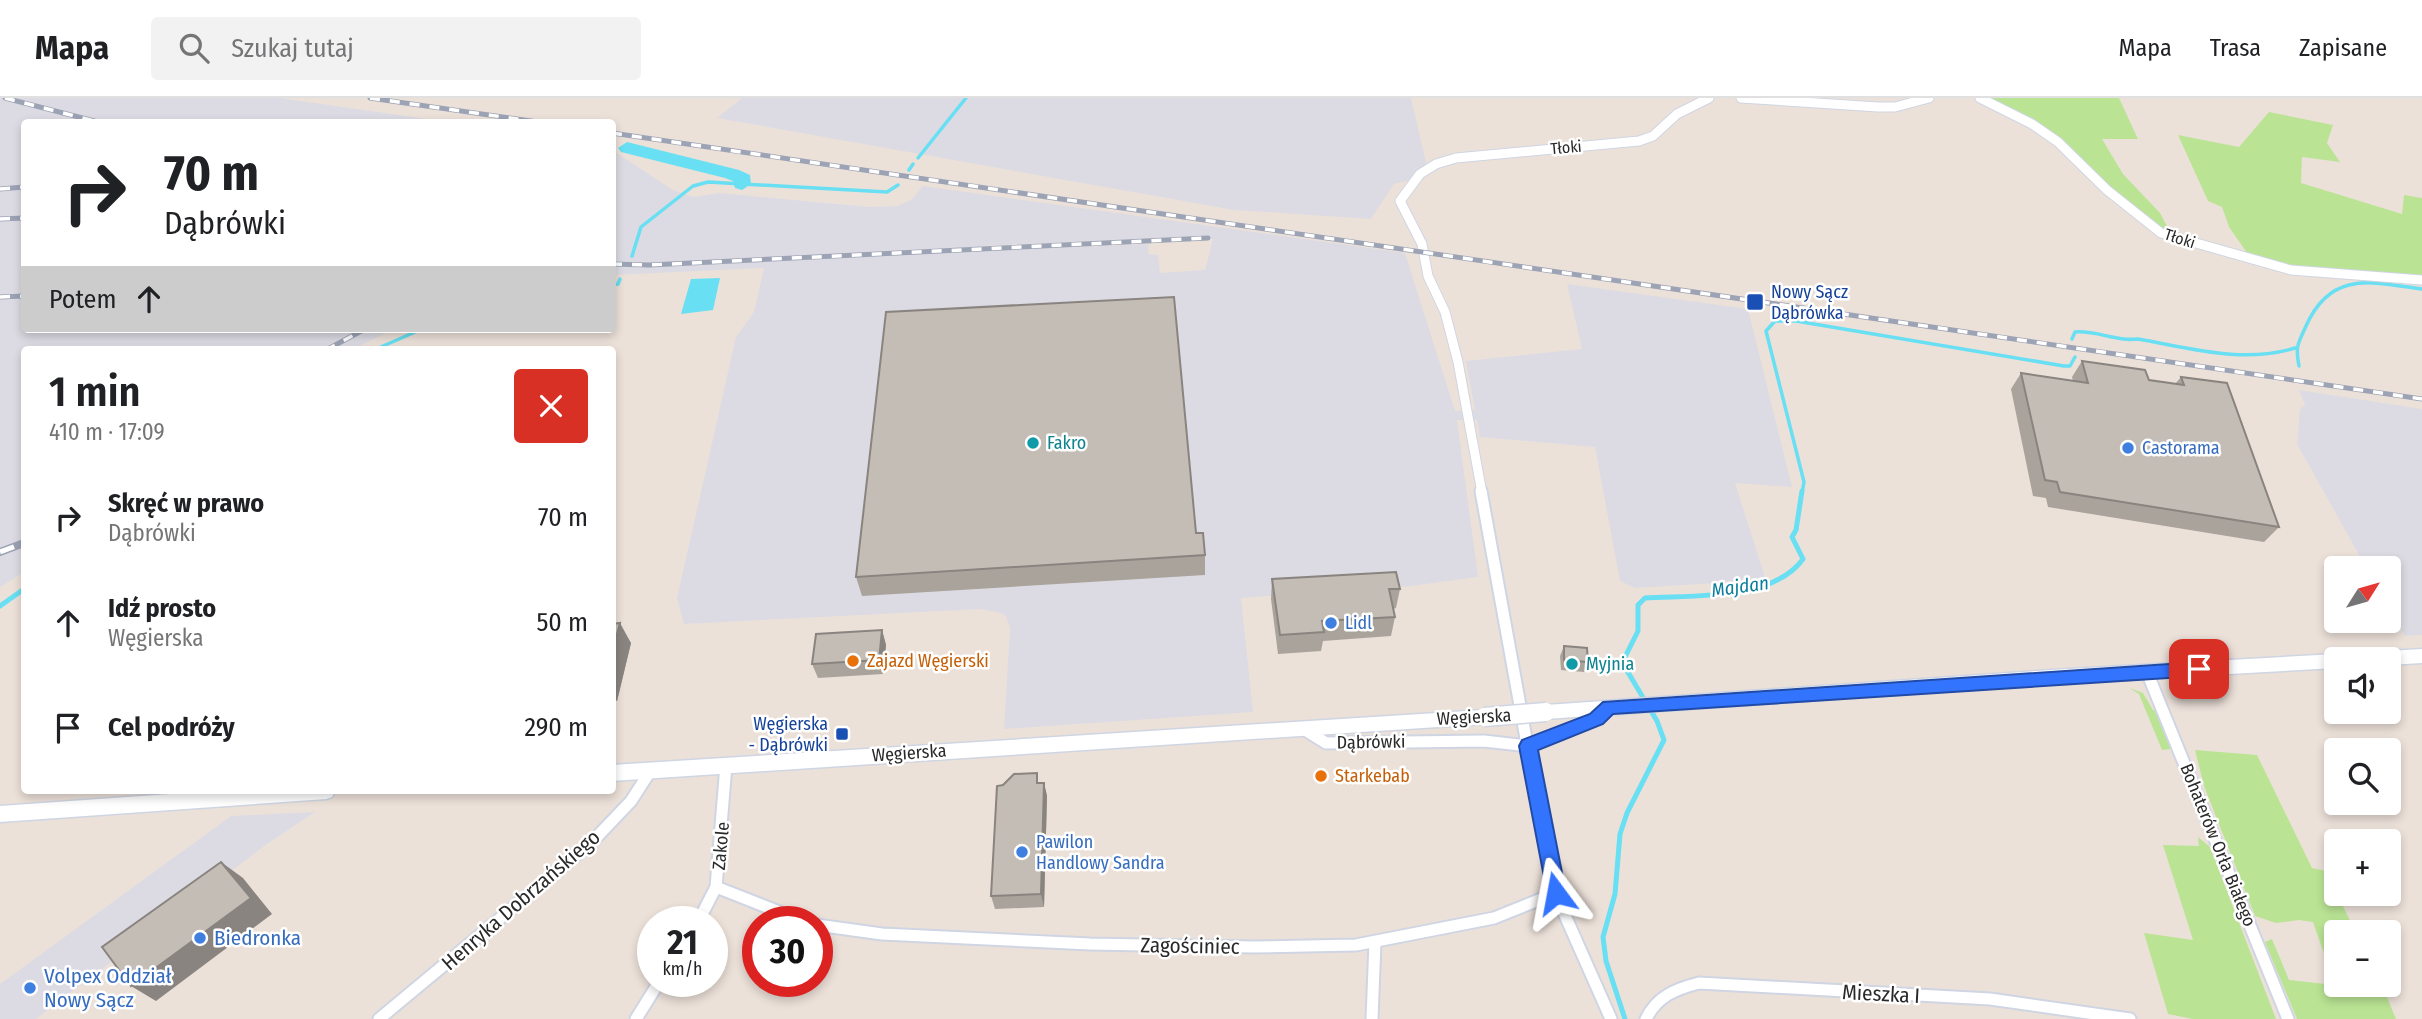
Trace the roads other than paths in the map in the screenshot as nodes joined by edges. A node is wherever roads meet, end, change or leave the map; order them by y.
1 (1709, 98) edge
2 (1741, 98) edge
3 (1929, 98) edge
4 (1980, 98) edge
5 (2422, 280) edge
6 (2422, 656) edge
7 (2401, 657) edge
8 (2324, 662) edge
9 (2147, 672) junction
10 (1609, 707) junction
11 (1301, 728) junction
12 (1528, 746) junction
13 (726, 765) junction
14 (651, 770) junction
15 (616, 773) edge
16 (283, 794) edge
17 (0, 814) edge
18 (716, 887) junction
19 (1556, 893) junction
20 (706, 906) edge
21 (764, 906) edge
22 (833, 927) edge
23 (1375, 942) junction
24 (650, 997) edge
25 (379, 1019) edge
26 (636, 1019) edge
27 (1372, 1019) edge
28 (1611, 1019) edge
29 (1646, 1019) edge
30 (2130, 1019) edge
31 (2288, 1019) edge

1 - 12 street, Tłoki
2 - 3 street
4 - 5 street, Tłoki
6 - 7 main road
8 - 9 main road, Węgierska
9 - 10 main road, Węgierska
9 - 31 street, Bohaterów Orła Białego
10 - 11 main road, Węgierska, bridge
10 - 12 street, Dąbrówki
11 - 12 street, Dąbrówki
11 - 13 main road, Węgierska
12 - 19 street
13 - 14 main road, Węgierska
13 - 18 street, Zakole
14 - 15 main road, Węgierska
14 - 25 street, Henryka Dobrzańskiego
16 - 17 main road
18 - 20 street, Zakole
18 - 21 street
19 - 23 street, Zagościniec
19 - 28 street
22 - 23 street, Zagościniec
23 - 27 street
24 - 26 street
29 - 30 street, Mieszka I

